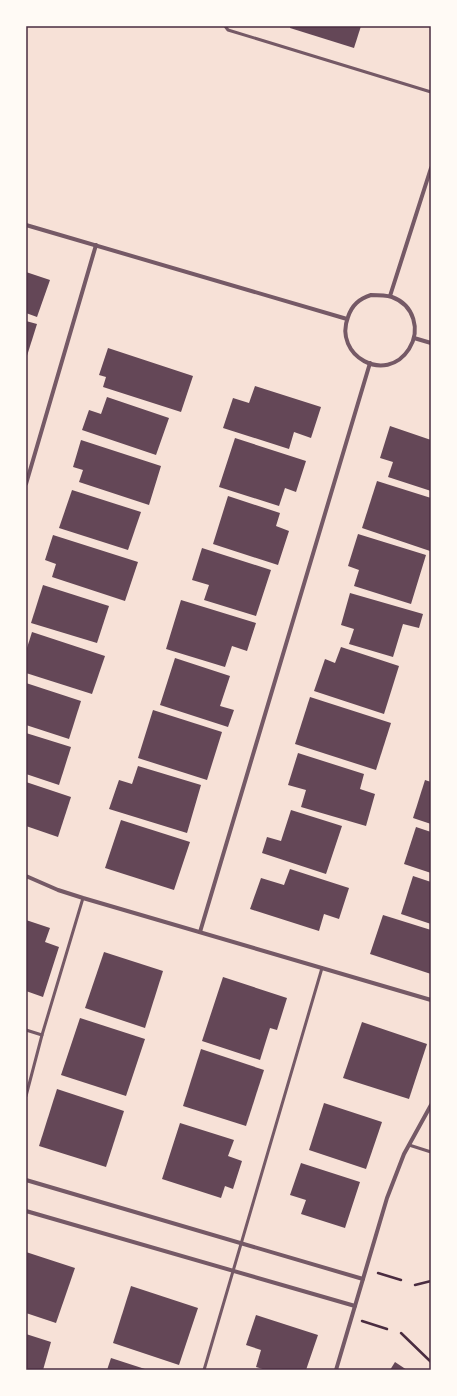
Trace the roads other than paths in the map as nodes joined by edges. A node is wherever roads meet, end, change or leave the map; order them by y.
1 (225, 26) edge
2 (431, 92) edge
3 (431, 168) edge
4 (26, 225) edge
5 (96, 245) junction
6 (390, 296) junction
7 (347, 319) junction
8 (414, 338) junction
9 (431, 343) edge
10 (370, 364) junction
11 (26, 484) edge
12 (26, 876) edge
13 (83, 898) junction
14 (200, 932) junction
15 (322, 968) junction
16 (431, 1000) edge
17 (26, 1030) edge
18 (42, 1034) junction
19 (26, 1096) edge
20 (431, 1105) edge
21 (409, 1145) junction
22 (431, 1152) edge
23 (26, 1180) edge
24 (26, 1211) edge
25 (242, 1243) junction
26 (233, 1271) junction
27 (363, 1279) junction
28 (355, 1306) junction
29 (204, 1370) edge
30 (336, 1370) edge

1 - 2 lane
3 - 6 street
4 - 5 street
5 - 7 street
5 - 11 street
6 - 7 street
6 - 8 street
7 - 10 street
8 - 9 street
8 - 10 street
10 - 14 street
12 - 13 street
13 - 14 street
13 - 18 lane
14 - 15 street
15 - 16 street
15 - 25 lane
17 - 18 lane
18 - 19 lane
20 - 21 street
21 - 22 lane
21 - 27 street
23 - 25 street
24 - 26 street
25 - 26 lane
25 - 27 street
26 - 28 street
26 - 29 lane
27 - 28 street
28 - 30 street

